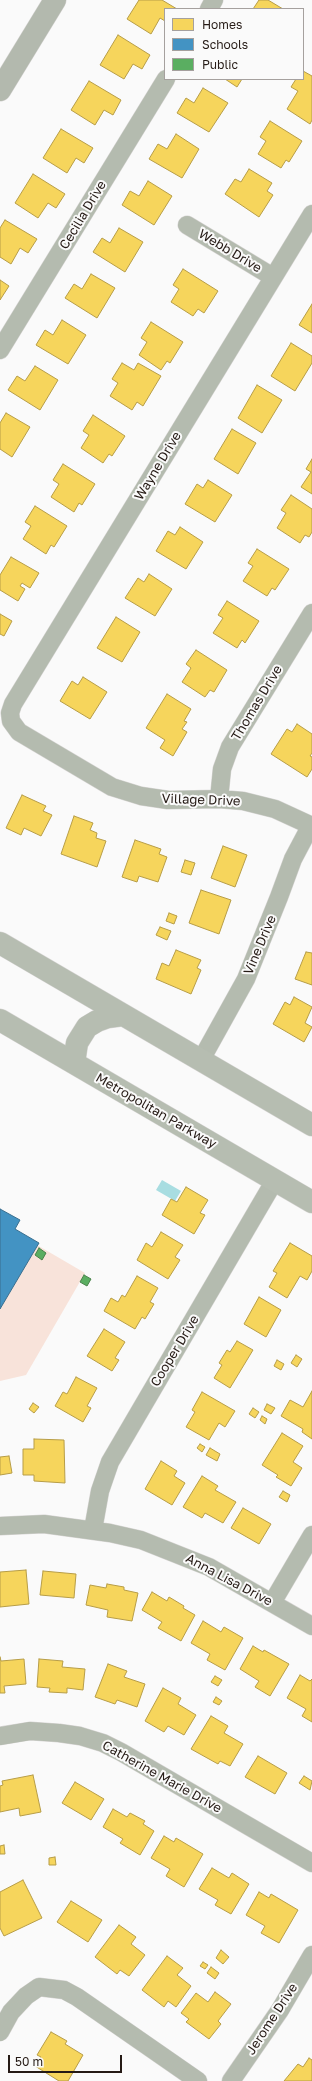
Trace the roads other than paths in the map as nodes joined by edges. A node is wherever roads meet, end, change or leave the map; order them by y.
1 (55, 0) edge
2 (165, 80) edge
3 (0, 90) edge
4 (312, 214) edge
5 (187, 225) dead end
6 (274, 277) junction
7 (0, 350) edge
8 (312, 613) edge
9 (11, 721) joint
10 (219, 799) junction
11 (311, 826) edge
12 (0, 943) edge
13 (123, 1015) junction
14 (0, 1020) edge
15 (201, 1060) junction
16 (74, 1063) junction
17 (312, 1125) edge
18 (275, 1180) junction
19 (312, 1202) edge
20 (0, 1526) edge
21 (93, 1530) junction
22 (312, 1535) edge
23 (272, 1603) junction
24 (312, 1626) edge
25 (0, 1736) edge
26 (312, 1863) edge
27 (312, 1955) edge
28 (0, 2032) edge
29 (198, 2081) edge
30 (231, 2081) edge

1 - 3 street
2 - 7 street, Cecilia Drive
4 - 6 street, Wayne Drive
5 - 6 street, Webb Drive
6 - 9 street, Wayne Drive
8 - 10 street, Thomas Drive
9 - 10 street, Village Drive
10 - 11 street, Village Drive
11 - 15 street, Vine Drive
12 - 13 main road
13 - 15 main road
13 - 16 main road
14 - 16 main road, Metropolitan Parkway
15 - 17 main road
16 - 18 main road, Metropolitan Parkway
18 - 19 main road, Metropolitan Parkway
18 - 21 street, Cooper Drive
20 - 21 street, Anna Lisa Drive
21 - 23 street, Anna Lisa Drive
22 - 23 street
23 - 24 street, Anna Lisa Drive
25 - 26 street, Catherine Marie Drive
27 - 30 street, Jerome Drive
28 - 29 street

